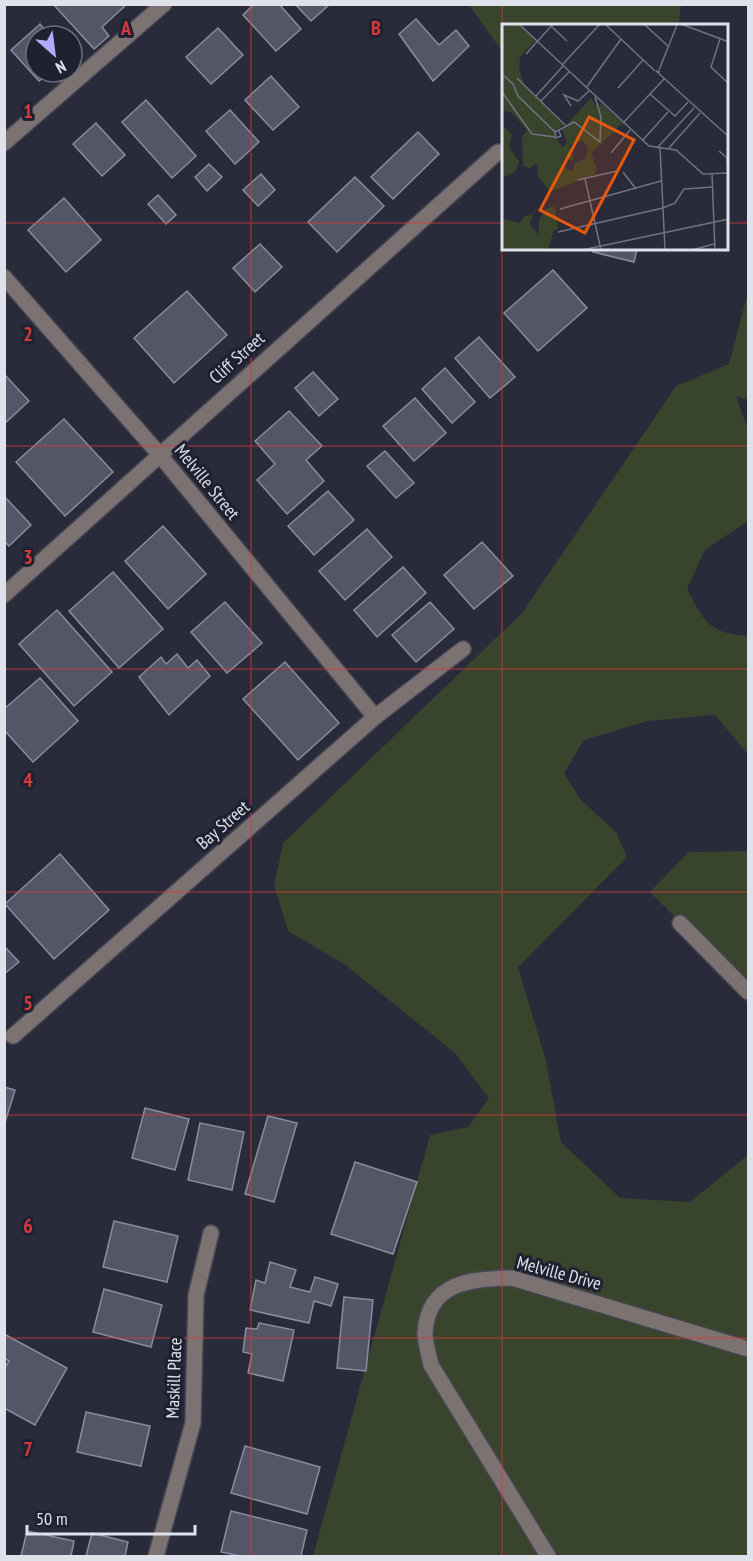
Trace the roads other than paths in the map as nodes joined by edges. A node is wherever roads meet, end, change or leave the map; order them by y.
1 (164, 4) edge
2 (4, 143) edge
3 (498, 152) dead end
4 (4, 277) edge
5 (159, 454) junction
6 (4, 595) edge
7 (463, 649) dead end
8 (375, 717) junction
9 (680, 923) dead end
10 (748, 992) edge
11 (13, 1036) dead end
12 (211, 1233) dead end
13 (748, 1349) edge
14 (156, 1557) edge
15 (548, 1557) edge

1 - 2 street
3 - 5 street, Cliff Street
4 - 5 street, Melville Street
5 - 6 street, Cliff Street
5 - 8 street, Melville Street
7 - 8 street, Bay Street
8 - 11 street, Bay Street
9 - 10 street
12 - 14 street, Maskill Place
13 - 15 street, Melville Drive

